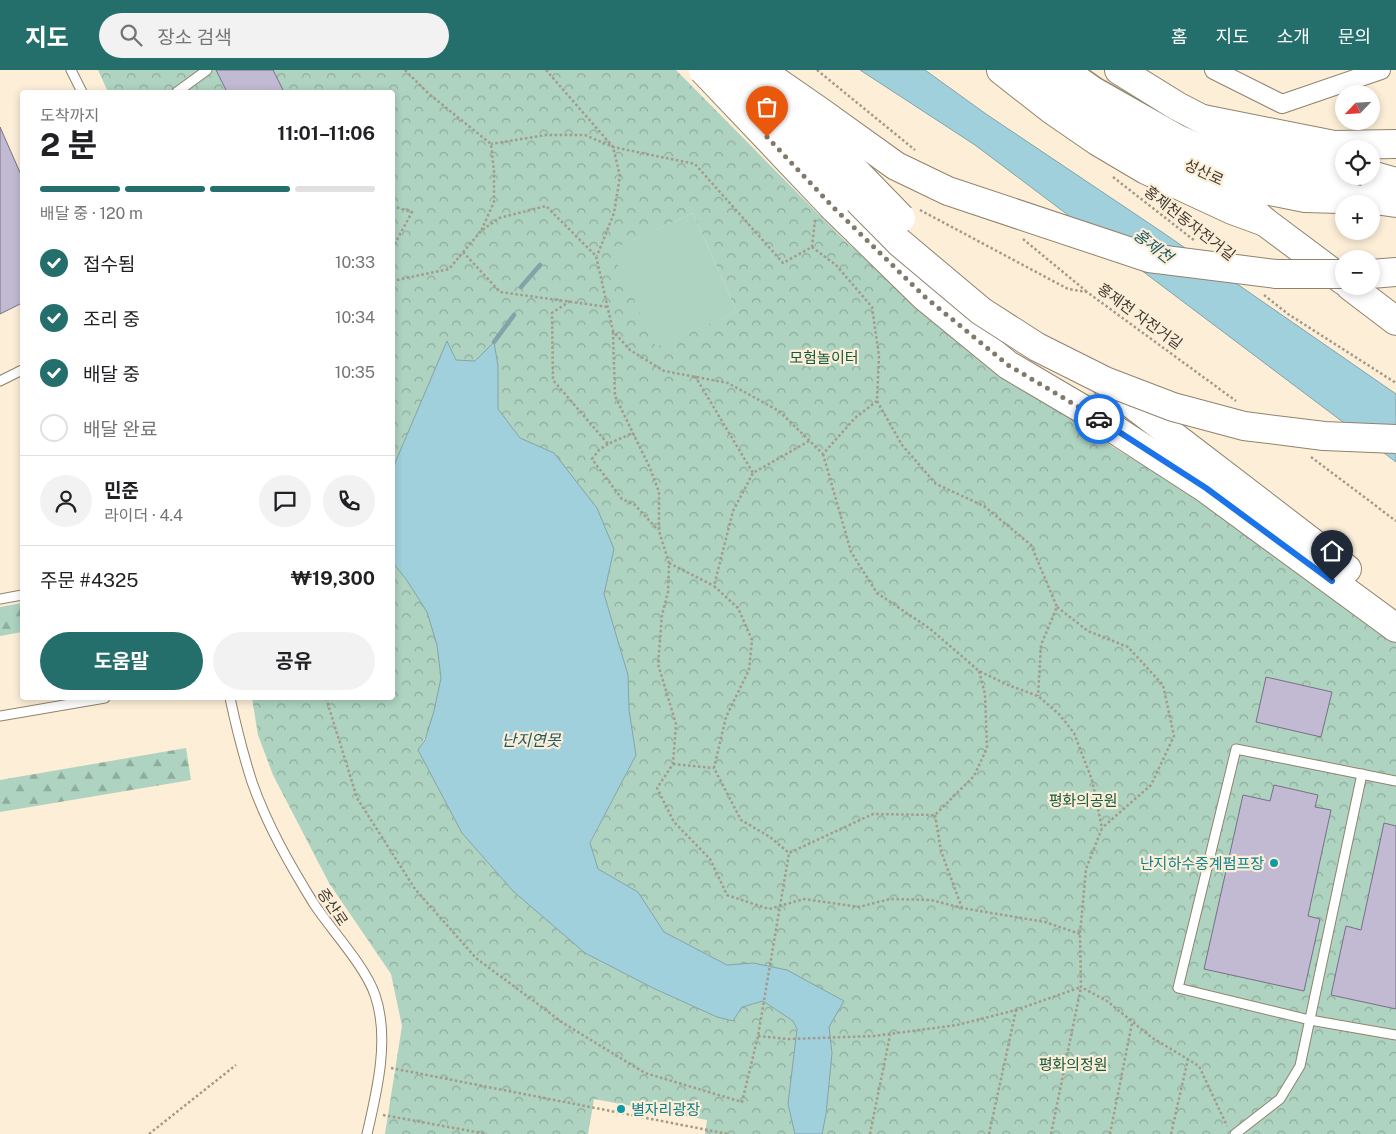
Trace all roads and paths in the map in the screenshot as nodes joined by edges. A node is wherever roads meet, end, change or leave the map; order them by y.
1 (71, 70) edge
2 (207, 70) edge
3 (405, 70) edge
4 (546, 70) edge
5 (703, 70) edge
6 (729, 70) edge
7 (752, 70) edge
8 (760, 70) edge
9 (1000, 70) edge
10 (1038, 70) edge
11 (1066, 70) edge
12 (1119, 70) edge
13 (1214, 70) edge
14 (1381, 70) edge
15 (81, 90) edge
16 (180, 90) edge
17 (1203, 119) junction
18 (491, 144) junction
19 (1396, 144) edge
20 (612, 147) junction
21 (1335, 166) edge
22 (1109, 174) dead end
23 (1219, 181) junction
24 (1396, 182) edge
25 (1381, 193) edge
26 (395, 207) edge
27 (920, 210) dead end
28 (824, 213) junction
29 (1265, 222) junction
30 (481, 231) junction
31 (395, 243) edge
32 (1202, 247) dead end
33 (812, 248) junction
34 (463, 252) junction
35 (596, 256) junction
36 (1396, 272) edge
37 (1380, 273) edge
38 (1335, 274) edge
39 (1335, 274) edge
40 (395, 279) edge
41 (1256, 289) dead end
42 (1362, 295) edge
43 (570, 301) junction
44 (608, 307) junction
45 (1396, 321) edge
46 (613, 331) junction
47 (20, 371) edge
48 (695, 376) junction
49 (0, 381) edge
50 (1396, 383) edge
51 (877, 401) junction
52 (1242, 405) dead end
53 (634, 433) junction
54 (1396, 439) edge
55 (809, 441) junction
56 (608, 444) junction
57 (1304, 452) dead end
58 (823, 454) junction
59 (753, 473) junction
60 (1396, 521) edge
61 (658, 531) junction
62 (668, 563) junction
63 (714, 586) junction
64 (20, 595) edge
65 (0, 599) edge
66 (1057, 607) junction
67 (1396, 607) edge
68 (1396, 628) edge
69 (979, 670) junction
70 (1038, 696) junction
71 (93, 700) edge
72 (230, 700) edge
73 (327, 700) edge
74 (0, 716) edge
75 (673, 764) junction
76 (714, 768) junction
77 (1362, 774) junction
78 (1396, 781) edge
79 (935, 815) junction
80 (1102, 828) junction
81 (789, 854) junction
82 (962, 908) junction
83 (1080, 934) junction
84 (1081, 987) junction
85 (1016, 1010) junction
86 (1310, 1020) junction
87 (1132, 1022) junction
88 (890, 1035) junction
89 (1396, 1035) edge
90 (758, 1036) junction
91 (1188, 1059) junction
92 (236, 1065) dead end
93 (379, 1066) junction
94 (372, 1112) junction
95 (149, 1134) edge
96 (367, 1134) edge
97 (487, 1134) edge
98 (728, 1134) edge
99 (870, 1134) edge
100 (988, 1134) edge
101 (1051, 1134) edge
102 (1110, 1134) edge
103 (1171, 1134) edge
104 (1231, 1134) edge
105 (1235, 1134) edge

1 - 15 lane
2 - 16 lane
3 - 18 path
4 - 20 path
5 - 28 main road, bridge
6 - 54 main road, bridge
7 - 67 main road, bridge
8 - 38 main road, bridge
9 - 29 main road
10 - 23 main road, 성산로
11 - 25 main road
12 - 17 main road
13 - 14 street
17 - 19 main road
17 - 21 main road
18 - 20 path
18 - 30 path
20 - 33 path
20 - 35 path
22 - 32 path, 홍제천동자전거길
23 - 25 main road, 성산로
23 - 29 main road
24 - 25 main road, 성산로
26 - 31 path
27 - 52 path, 홍제천 자전거길
28 - 33 path
28 - 68 main road
29 - 39 main road
30 - 34 path
30 - 35 path
33 - 51 path
34 - 40 path
34 - 43 path
35 - 44 path
36 - 37 main road
41 - 50 path
42 - 45 main road
43 - 44 path
43 - 56 path
44 - 46 path
46 - 48 path
46 - 53 path
47 - 49 lane
48 - 55 path
48 - 59 path
51 - 58 path
51 - 66 path
53 - 56 path
53 - 61 path
55 - 58 path
55 - 59 path
56 - 61 path
57 - 60 path
58 - 69 path
59 - 63 path
61 - 62 path
62 - 63 path
62 - 75 path
63 - 76 path
64 - 65 lane
66 - 70 path
66 - 80 path
69 - 70 path
69 - 79 path
70 - 80 path
71 - 74 lane
72 - 93 lane, 증산로
73 - 90 path
75 - 76 path
75 - 82 path
76 - 81 path
77 - 78 lane
77 - 86 lane
77 - 86 lane
79 - 81 path
79 - 82 path
80 - 83 path
81 - 90 path
82 - 83 path
83 - 84 path
84 - 85 path
84 - 87 path
84 - 101 path
85 - 88 path
85 - 100 path
86 - 89 lane
86 - 105 lane
87 - 91 path
87 - 102 path
88 - 90 path
88 - 99 path
91 - 103 path
91 - 104 path
92 - 95 path
93 - 94 lane, 증산로
93 - 98 path
94 - 96 lane, 증산로
94 - 97 path

